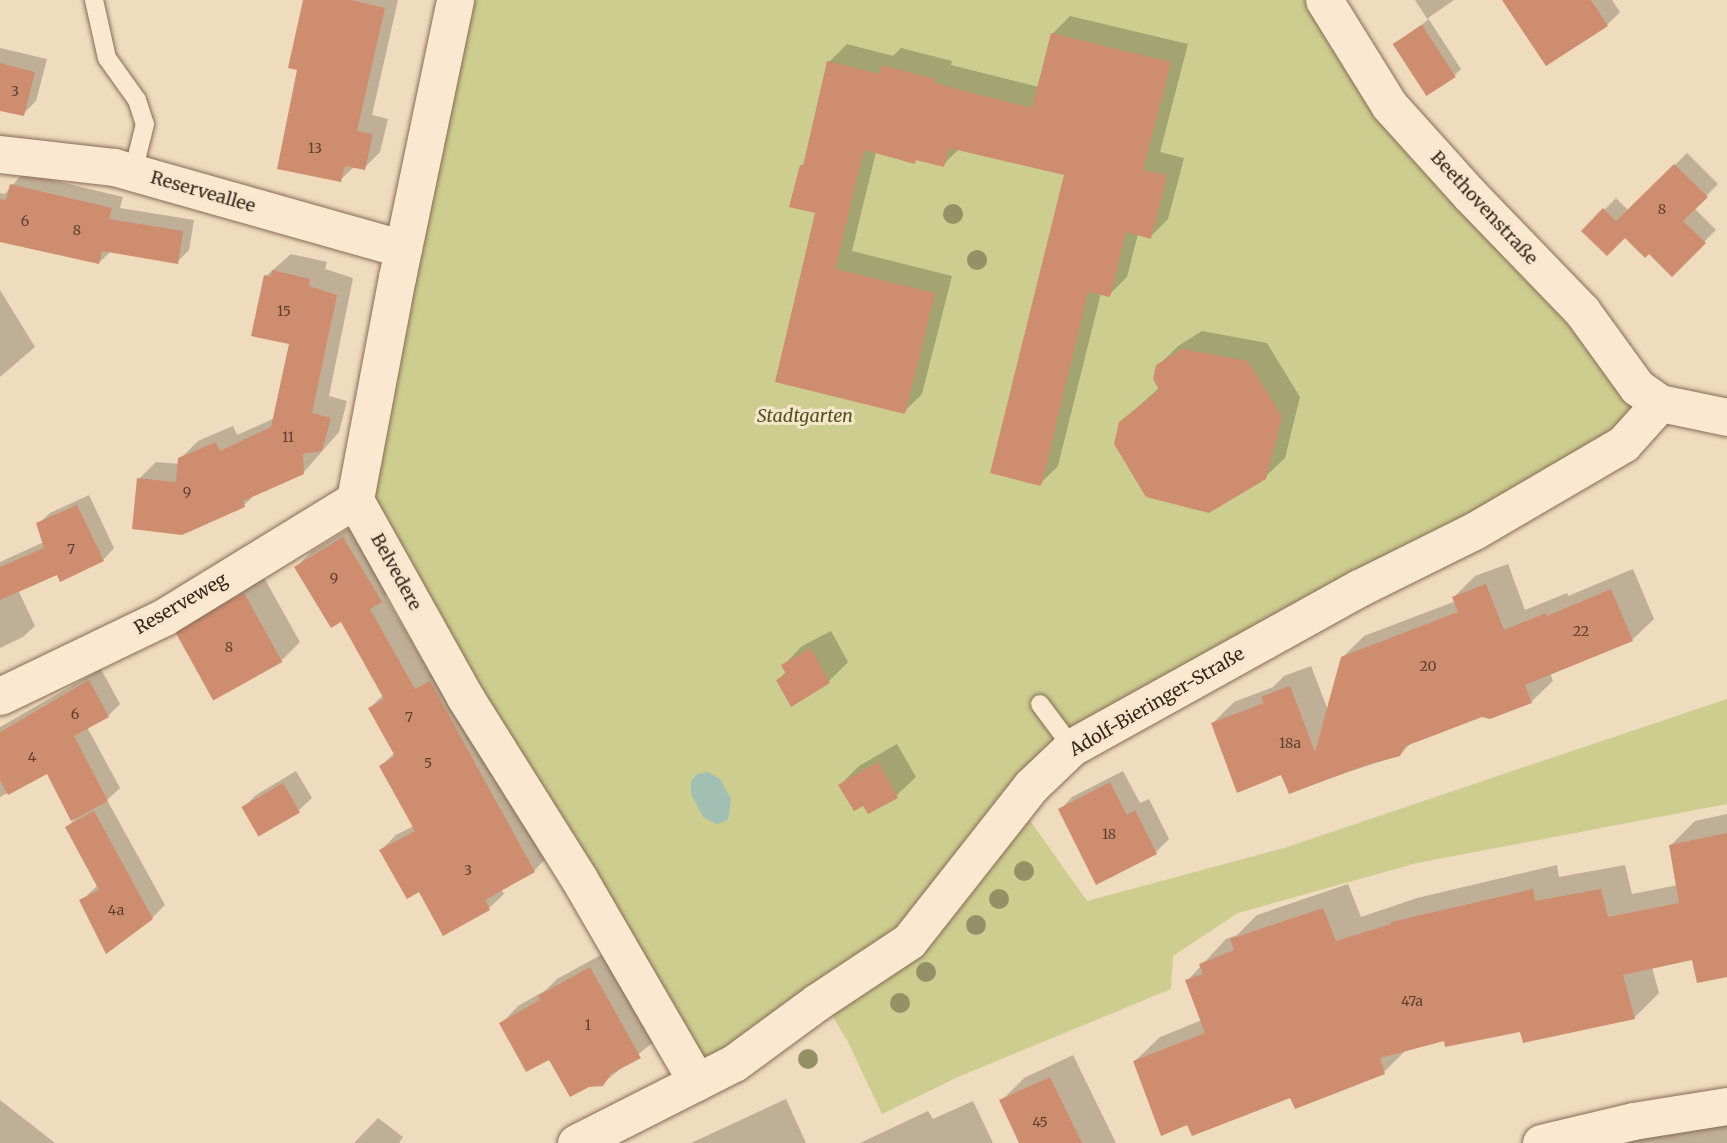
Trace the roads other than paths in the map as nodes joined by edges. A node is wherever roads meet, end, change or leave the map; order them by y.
1 (94, 0) edge
2 (455, 0) edge
3 (1324, 0) edge
4 (0, 154) edge
5 (134, 172) junction
6 (403, 249) junction
7 (1660, 403) junction
8 (1727, 417) edge
9 (355, 500) junction
10 (0, 696) edge
11 (1040, 704) dead end
12 (1072, 747) junction
13 (697, 1082) junction
14 (1727, 1106) edge
15 (576, 1143) edge
16 (1541, 1143) edge

1 - 5 lane
2 - 6 street
3 - 7 street, Beethovenstraße
4 - 5 street, Reserveallee
5 - 6 street, Reserveallee
6 - 9 street
7 - 8 street
7 - 12 street, Adolf-Bieringer-Straße
9 - 10 street, Reserveweg
9 - 13 street, Belvedere
11 - 12 lane
12 - 13 street, Adolf-Bieringer-Straße
13 - 15 street, Adolf-Bieringer-Straße
14 - 16 street

